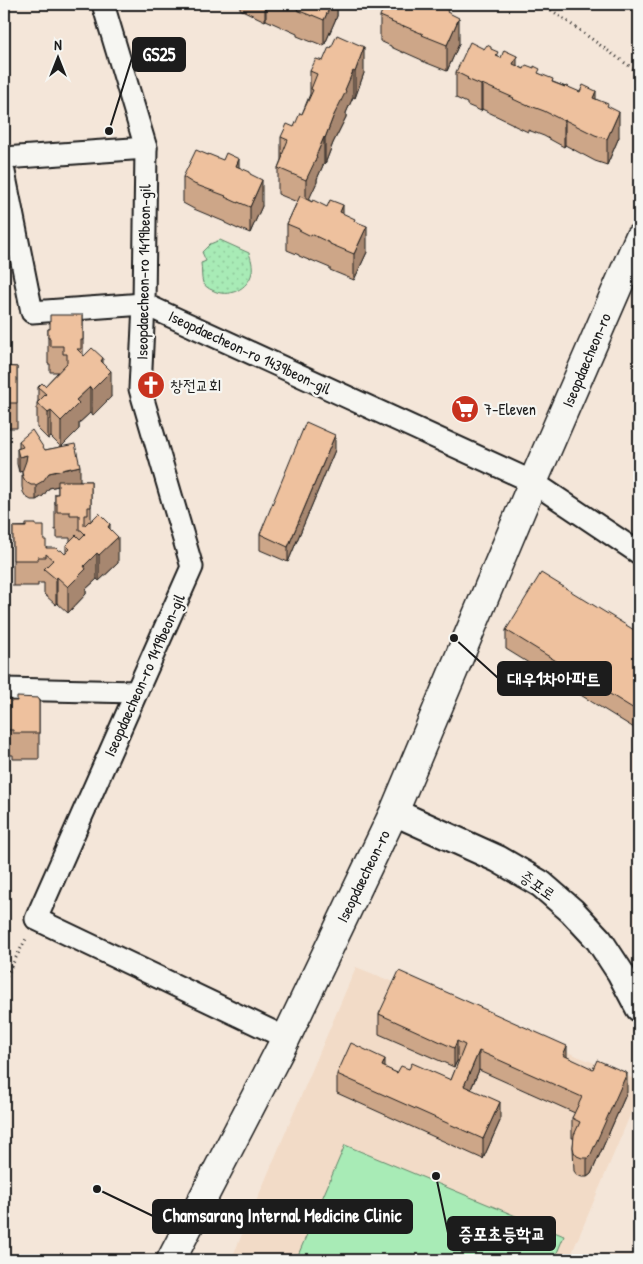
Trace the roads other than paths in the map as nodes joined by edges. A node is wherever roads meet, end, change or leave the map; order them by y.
1 (103, 4) edge
2 (146, 148) junction
3 (4, 158) edge
4 (4, 172) edge
5 (639, 238) edge
6 (144, 304) junction
7 (533, 482) junction
8 (639, 553) edge
9 (4, 688) edge
10 (136, 692) junction
11 (394, 812) junction
12 (639, 1008) edge
13 (286, 1038) junction
14 (171, 1260) edge

1 - 2 street, Iseopdaecheon-ro 1419beon-gil
2 - 3 street
2 - 6 street, Iseopdaecheon-ro 1419beon-gil
4 - 6 street, Iseopdaecheon-ro 1439beon-gil
5 - 7 main road, Iseopdaecheon-ro
6 - 7 street, Iseopdaecheon-ro 1439beon-gil
6 - 10 street, Iseopdaecheon-ro 1419beon-gil
7 - 8 street
7 - 11 main road, Iseopdaecheon-ro
9 - 10 street
10 - 13 street, Iseopdaecheon-ro 1419beon-gil
11 - 12 street, 증포로
11 - 13 main road, Iseopdaecheon-ro
13 - 14 main road, Iseopdaecheon-ro

